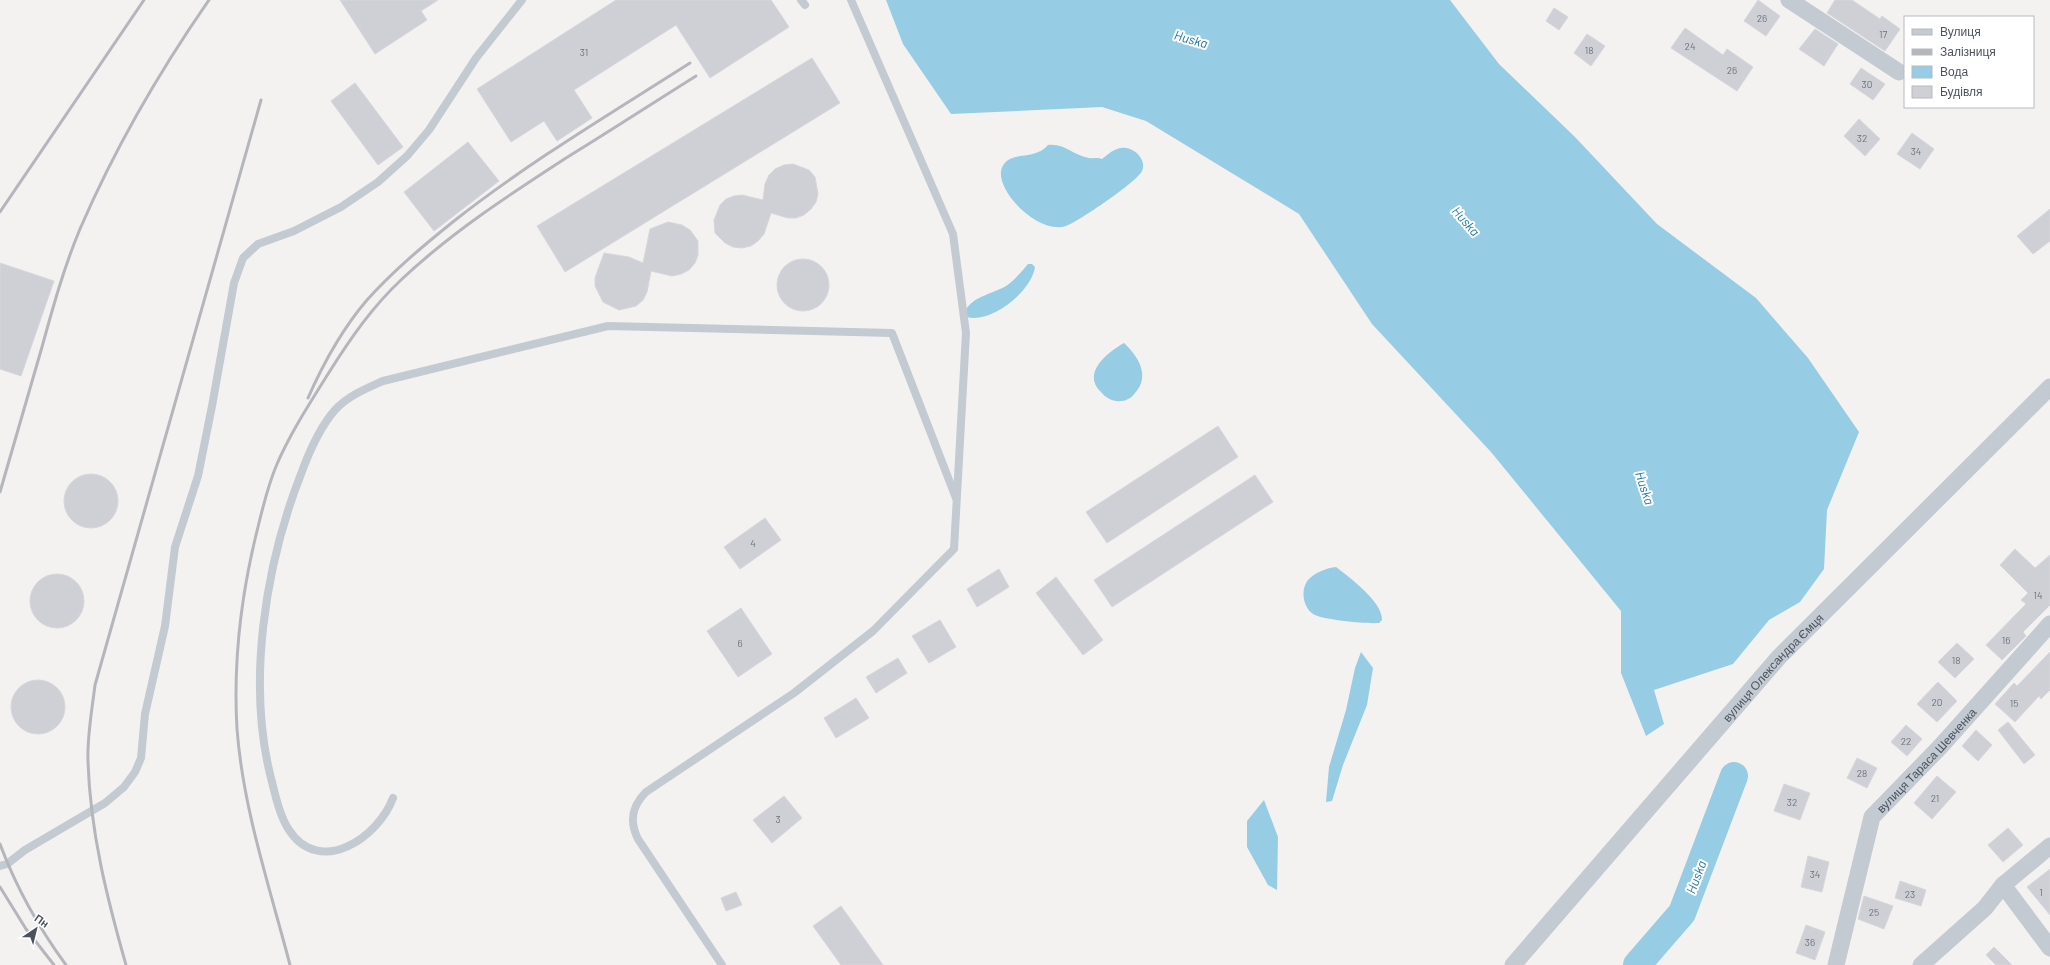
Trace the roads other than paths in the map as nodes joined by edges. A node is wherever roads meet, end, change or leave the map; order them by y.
1 (522, 0) edge
2 (851, 0) edge
3 (1789, 0) edge
4 (1899, 72) dead end
5 (2050, 387) edge
6 (956, 498) junction
7 (2050, 624) edge
8 (393, 798) dead end
9 (2050, 846) edge
10 (0, 866) edge
11 (2003, 885) junction
12 (2050, 948) edge
13 (722, 965) edge
14 (1512, 965) edge
15 (1836, 965) edge
16 (1921, 965) edge

1 - 10 lane
2 - 6 lane
3 - 4 street
5 - 14 street, вулиця Олександра Ємця
6 - 8 lane
6 - 13 lane
7 - 15 street, вулиця Тараса Шевченка
9 - 11 street
11 - 12 street
11 - 16 street

